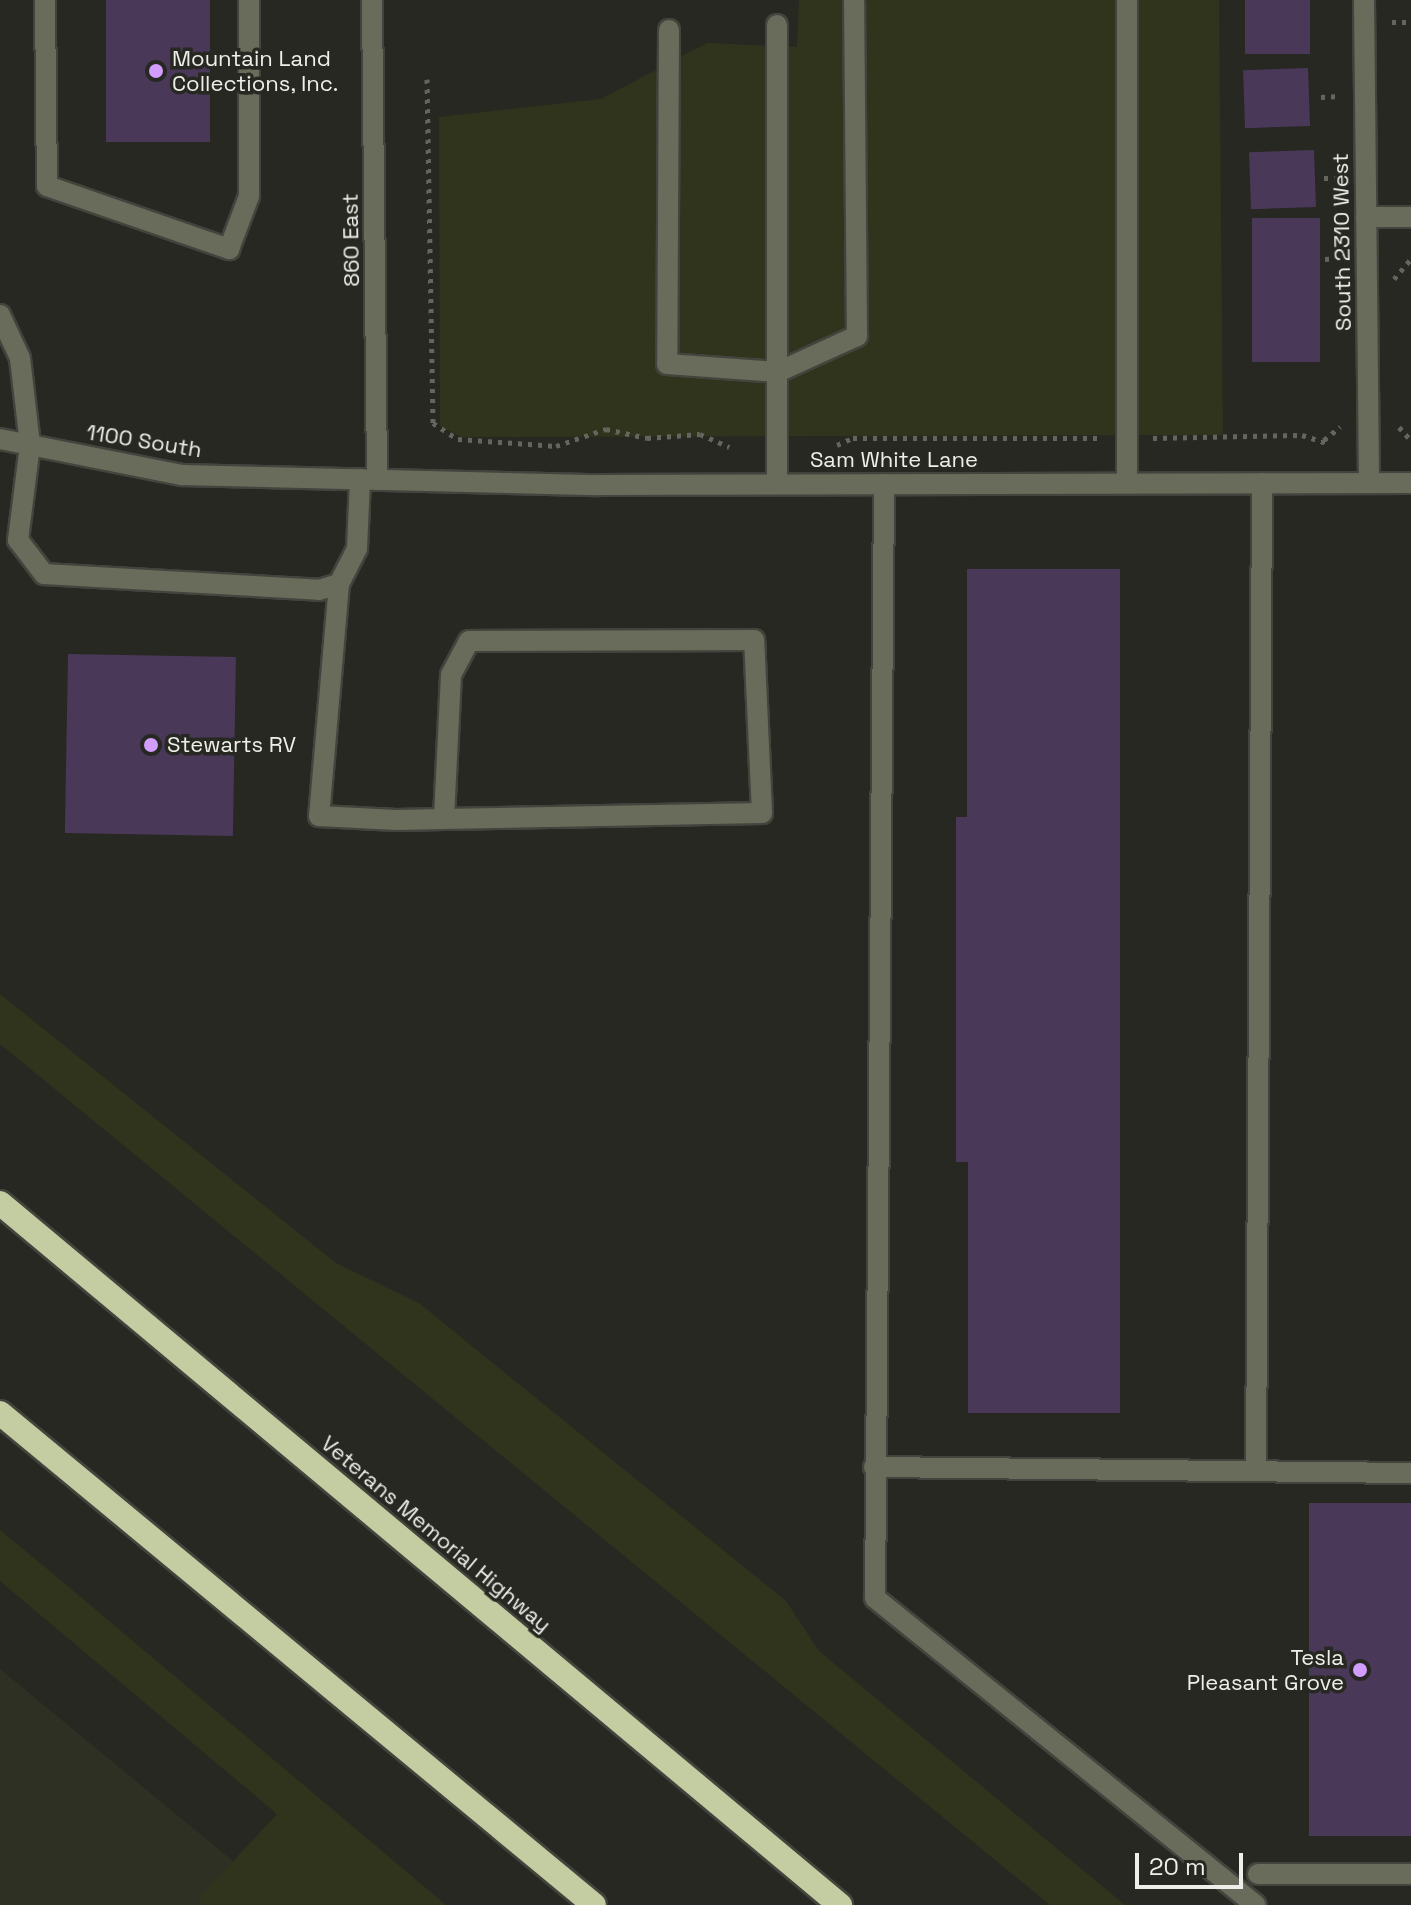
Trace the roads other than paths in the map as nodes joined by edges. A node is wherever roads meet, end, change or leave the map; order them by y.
1 (45, 0) edge
2 (249, 0) edge
3 (372, 0) edge
4 (854, 0) edge
5 (1127, 0) edge
6 (1364, 0) edge
7 (777, 25) dead end
8 (669, 30) dead end
9 (1366, 217) junction
10 (1411, 217) edge
11 (0, 315) edge
12 (778, 372) junction
13 (0, 439) edge
14 (30, 445) junction
15 (369, 480) junction
16 (1127, 482) junction
17 (1262, 483) junction
18 (1369, 483) junction
19 (1411, 483) edge
20 (777, 484) junction
21 (884, 484) junction
22 (339, 584) junction
23 (444, 819) junction
24 (0, 1203) edge
25 (0, 1413) edge
26 (874, 1467) junction
27 (1256, 1471) junction
28 (1411, 1473) edge
29 (801, 1873) junction
30 (1258, 1874) dead end
31 (1411, 1874) edge
32 (594, 1905) edge
33 (840, 1905) edge
34 (857, 1905) edge
35 (1255, 1905) edge

1 - 2 street
3 - 15 street, 860 East
4 - 12 street
5 - 16 street
6 - 9 street, South 2310 West
7 - 12 street
8 - 12 street
9 - 10 street
9 - 18 street, South 2310 West
11 - 14 street
12 - 20 street
13 - 14 street, 1100 South
14 - 15 street, 1100 South
14 - 22 street
15 - 20 street, Sam White Lane
15 - 22 street, 860 East
16 - 17 street, Sam White Lane
16 - 21 street, Sam White Lane
17 - 18 street, Sam White Lane
17 - 27 street
18 - 19 street, Sam White Lane
20 - 21 street, Sam White Lane
21 - 26 street
22 - 23 street
23 - 23 street
24 - 29 highway, Veterans Memorial Highway
25 - 32 highway
26 - 27 street
26 - 35 street
27 - 28 street
29 - 33 highway, Veterans Memorial Highway
29 - 34 highway
30 - 31 street

